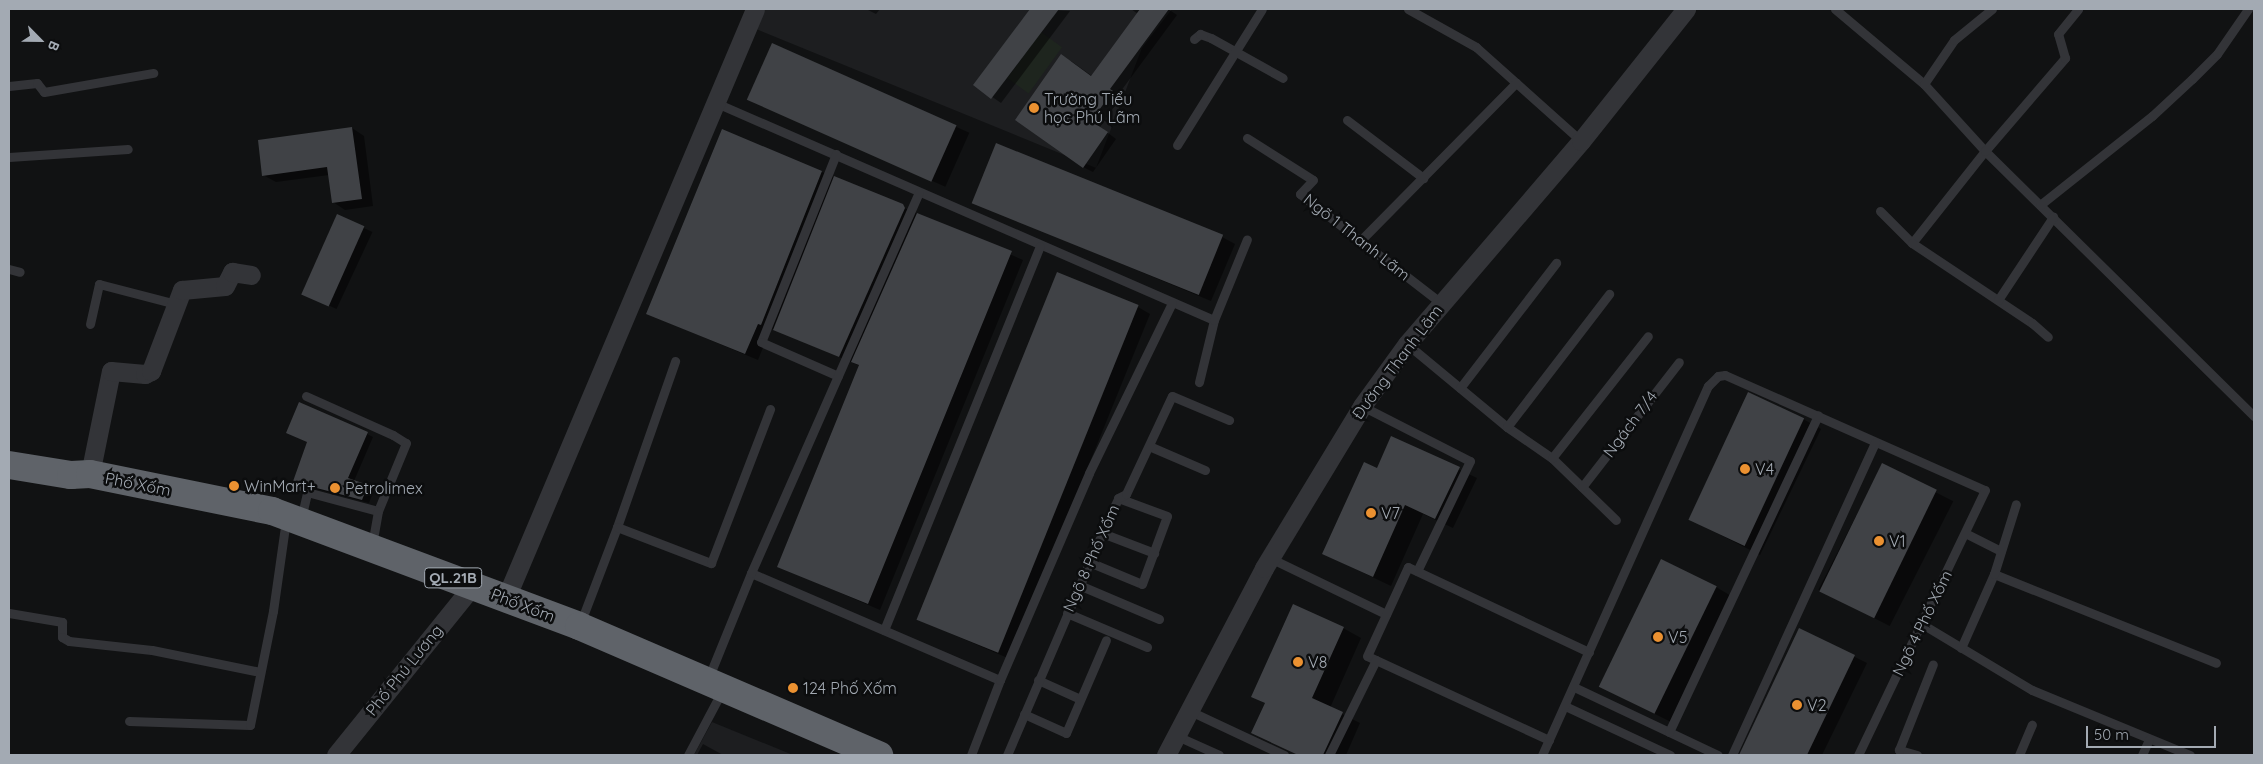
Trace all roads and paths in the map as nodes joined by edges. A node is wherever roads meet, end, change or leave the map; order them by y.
1 (755, 9) edge
2 (1262, 9) edge
3 (1408, 9) edge
4 (1686, 9) edge
5 (1835, 9) edge
6 (1992, 9) edge
7 (2078, 9) edge
8 (2248, 9) edge
9 (1194, 40) dead end
10 (1236, 50) junction
11 (154, 73) dead end
12 (1283, 78) dead end
13 (1516, 83) junction
14 (1924, 84) junction
15 (9, 86) edge
16 (714, 102) junction
17 (1348, 120) dead end
18 (1247, 138) dead end
19 (1581, 141) junction
20 (1177, 146) dead end
21 (128, 149) dead end
22 (1985, 151) junction
23 (836, 154) junction
24 (9, 156) edge
25 (1423, 178) junction
26 (919, 192) junction
27 (2040, 205) junction
28 (1880, 211) dead end
29 (2053, 216) junction
30 (1247, 239) dead end
31 (1362, 240) junction
32 (1912, 243) junction
33 (1040, 246) junction
34 (1556, 263) dead end
35 (9, 269) edge
36 (20, 272) dead end
37 (251, 275) dead end
38 (1609, 294) dead end
39 (1998, 300) junction
40 (1442, 302) junction
41 (1172, 303) junction
42 (176, 304) junction
43 (1214, 320) junction
44 (90, 324) dead end
45 (1648, 336) dead end
46 (2048, 337) dead end
47 (1406, 344) junction
48 (675, 361) dead end
49 (1678, 362) dead end
50 (838, 376) junction
51 (1199, 382) dead end
52 (1460, 388) junction
53 (306, 396) dead end
54 (1362, 406) junction
55 (770, 409) dead end
56 (1818, 415) junction
57 (2254, 416) edge
58 (1229, 420) dead end
59 (1507, 427) junction
60 (1875, 442) junction
61 (1149, 446) junction
62 (1552, 458) junction
63 (9, 465) edge
64 (1205, 470) dead end
65 (90, 474) junction
66 (1582, 487) junction
67 (1118, 498) junction
68 (2016, 504) dead end
69 (378, 511) junction
70 (293, 520) junction
71 (1616, 520) dead end
72 (617, 528) junction
73 (1102, 533) junction
74 (1965, 533) junction
75 (371, 548) junction
76 (2001, 551) junction
77 (1154, 553) junction
78 (1270, 558) junction
79 (1089, 562) junction
80 (1417, 571) junction
81 (751, 573) junction
82 (1994, 574) junction
83 (1079, 585) junction
84 (472, 586) junction
85 (506, 598) junction
86 (1067, 612) junction
87 (9, 613) edge
88 (1386, 614) junction
89 (1159, 619) dead end
90 (1922, 624) junction
91 (579, 626) junction
92 (884, 630) junction
93 (1106, 640) dead end
94 (1147, 646) dead end
95 (1961, 648) junction
96 (1589, 652) junction
97 (1376, 660) junction
98 (2216, 663) dead end
99 (1934, 664) dead end
100 (260, 672) junction
101 (1000, 680) junction
102 (1038, 680) junction
103 (715, 685) junction
104 (1574, 687) junction
105 (1080, 699) junction
106 (1565, 706) junction
107 (1190, 710) junction
108 (1024, 714) junction
109 (129, 721) dead end
110 (2032, 725) dead end
111 (1669, 732) junction
112 (1177, 736) junction
113 (2150, 738) junction
114 (1549, 740) junction
115 (1659, 753) edge
116 (336, 755) edge
117 (688, 755) edge
118 (879, 755) edge
119 (971, 755) edge
120 (1007, 755) edge
121 (1166, 755) edge
122 (1219, 755) edge
123 (1284, 755) edge
124 (1329, 755) edge
125 (1542, 755) edge
126 (1670, 755) edge
127 (1718, 755) edge
128 (1732, 755) edge
129 (1858, 755) edge
130 (1917, 755) edge
131 (2019, 755) edge
132 (2142, 755) edge
133 (2190, 755) edge

1 - 16 street
2 - 10 lane
3 - 13 lane
4 - 19 street, Đường Thanh Lãm
5 - 14 lane
6 - 14 lane
7 - 22 lane
8 - 27 lane
9 - 10 lane
10 - 12 lane
10 - 20 lane
11 - 15 lane
13 - 19 lane
13 - 25 lane
14 - 22 lane
16 - 23 lane
16 - 85 street
17 - 25 lane
18 - 31 lane, Ngõ 1 Thanh Lãm
19 - 40 street, Đường Thanh Lãm
21 - 24 lane
22 - 27 lane
22 - 32 lane
23 - 26 lane
23 - 50 lane
25 - 31 lane
26 - 33 lane
26 - 50 lane
27 - 29 lane
28 - 32 lane
29 - 39 lane
29 - 57 lane
30 - 43 lane
31 - 40 lane, Ngõ 1 Thanh Lãm
32 - 39 lane
33 - 41 lane
33 - 92 lane
34 - 52 lane
35 - 36 lane
37 - 42 street
38 - 59 lane
39 - 46 lane
40 - 47 street, Đường Thanh Lãm
41 - 43 lane
41 - 101 lane
42 - 44 lane
42 - 65 street
43 - 51 lane
45 - 62 lane
47 - 52 lane
47 - 54 street, Đường Thanh Lãm
48 - 72 lane
49 - 66 lane, Ngách 7/4
50 - 81 lane
52 - 59 lane
53 - 69 lane
54 - 78 street, Đường Thanh Lãm
54 - 80 lane
55 - 72 lane
56 - 60 lane
56 - 96 lane
56 - 111 lane
58 - 61 lane, Ngõ 8 Phố Xốm
59 - 62 lane
60 - 74 lane, Ngõ 4 Phố Xốm
60 - 128 lane
61 - 64 lane
61 - 67 lane, Ngõ 8 Phố Xốm
62 - 66 lane
63 - 65 highway, Phố Xốm / QL.21B
65 - 70 highway, Phố Xốm / QL.21B
66 - 71 lane
67 - 73 lane, Ngõ 8 Phố Xốm
67 - 77 lane
68 - 76 lane
69 - 70 lane
69 - 75 lane
70 - 75 highway, Phố Xốm / QL.21B
70 - 100 lane
72 - 91 lane
73 - 77 lane
73 - 79 lane, Ngõ 8 Phố Xốm
74 - 76 lane
74 - 90 lane, Ngõ 4 Phố Xốm
75 - 84 highway, Phố Xốm / QL.21B
76 - 82 lane
77 - 79 lane
78 - 88 lane
78 - 107 street, Đường Thanh Lãm
79 - 83 lane, Ngõ 8 Phố Xốm
80 - 88 lane
80 - 96 lane
81 - 92 lane
81 - 103 lane
82 - 95 lane
82 - 98 lane
83 - 86 lane, Ngõ 8 Phố Xốm
83 - 89 lane
84 - 85 highway, Phố Xốm / QL.21B
84 - 116 street, Phố Phú Lương
85 - 91 highway, Phố Xốm / QL.21B
86 - 94 lane
86 - 102 lane, Ngõ 8 Phố Xốm
87 - 100 lane
88 - 97 lane
90 - 95 lane
90 - 129 lane, Ngõ 4 Phố Xốm
91 - 103 highway, Phố Xốm / QL.21B
92 - 101 lane
93 - 105 lane
95 - 113 lane
96 - 104 lane
97 - 114 lane
97 - 124 lane
99 - 130 lane
100 - 109 lane
101 - 119 lane
102 - 105 lane
102 - 108 lane, Ngõ 8 Phố Xốm
103 - 117 lane
103 - 118 highway, Phố Xốm / QL.21B
104 - 106 lane
104 - 111 lane
105 - 108 lane
106 - 114 lane
106 - 115 lane
107 - 112 street, Đường Thanh Lãm
107 - 123 lane
108 - 120 lane, Ngõ 8 Phố Xốm
110 - 131 lane
111 - 127 lane
112 - 121 street, Đường Thanh Lãm
112 - 122 lane
113 - 132 lane
113 - 133 lane
114 - 125 lane
115 - 126 lane

